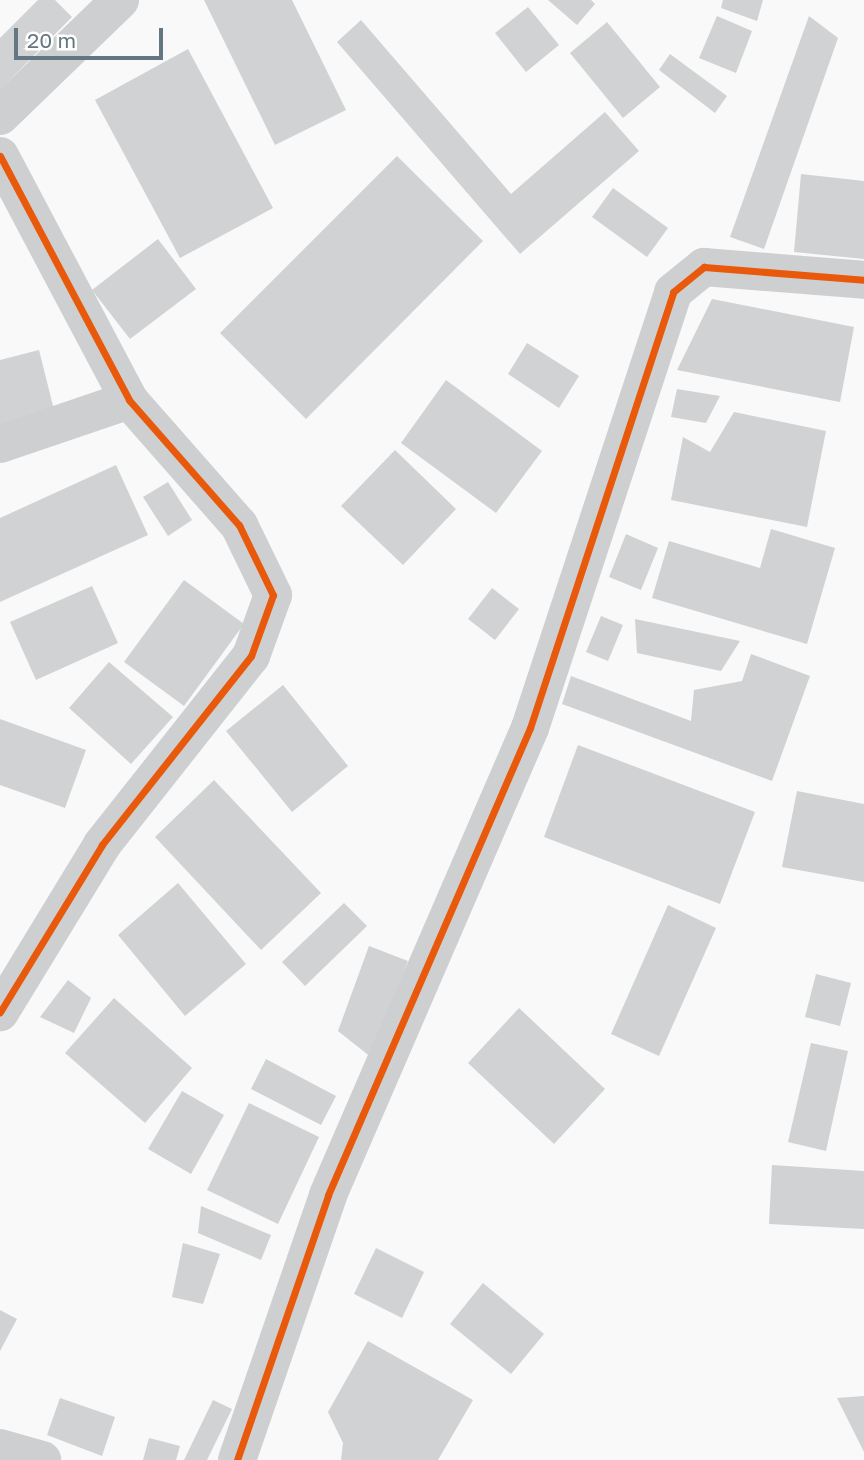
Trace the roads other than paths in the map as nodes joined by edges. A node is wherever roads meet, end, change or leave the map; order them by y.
1 (120, 0) edge
2 (0, 116) edge
3 (0, 156) edge
4 (864, 280) edge
5 (129, 400) junction
6 (0, 444) edge
7 (0, 1012) edge
8 (0, 1448) edge
9 (42, 1460) edge
10 (237, 1460) edge

1 - 2 street
3 - 5 street
4 - 10 street
5 - 6 street
5 - 7 street
8 - 9 street

